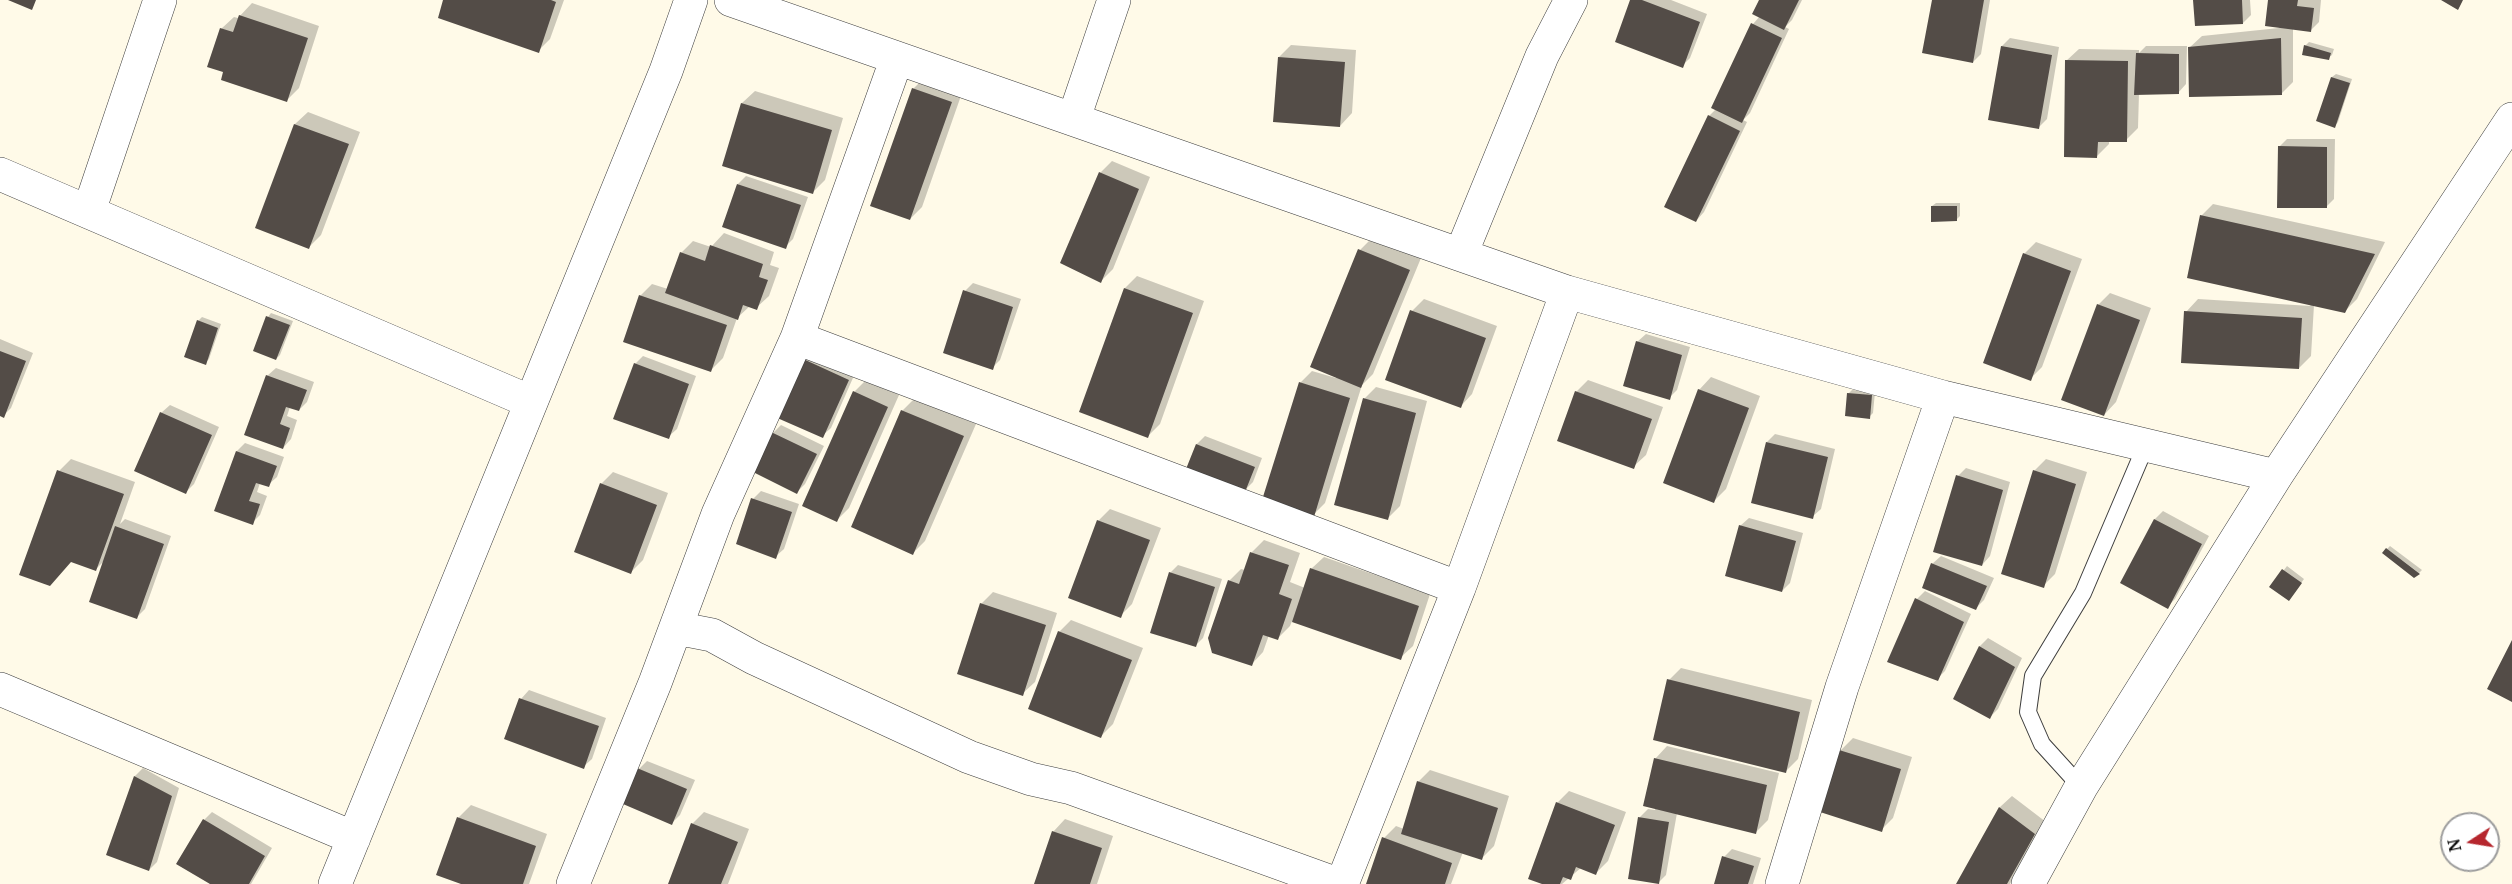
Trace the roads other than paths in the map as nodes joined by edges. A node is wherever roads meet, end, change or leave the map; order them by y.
1 (160, 0) edge
2 (691, 0) edge
3 (731, 0) edge
4 (1114, 0) edge
5 (1571, 0) edge
6 (897, 58) junction
7 (1074, 118) junction
8 (2512, 119) edge
9 (0, 174) edge
10 (88, 212) junction
11 (1461, 254) junction
12 (1567, 292) junction
13 (797, 338) junction
14 (1943, 397) junction
15 (531, 402) junction
16 (2146, 445) junction
17 (2276, 476) junction
18 (1459, 588) junction
19 (676, 628) junction
20 (0, 689) edge
21 (2081, 787) junction
22 (354, 838) junction
23 (335, 884) edge
24 (573, 884) edge
25 (1337, 884) edge
26 (1342, 884) edge
27 (1782, 884) edge
28 (2028, 884) edge

1 - 10 street
2 - 15 street
3 - 6 street
4 - 7 street
5 - 11 street
6 - 7 street
6 - 13 street
7 - 11 street
8 - 17 street
9 - 10 street
10 - 15 street
11 - 12 street
12 - 14 street
12 - 18 street
13 - 18 street
13 - 19 street
14 - 16 street
14 - 27 street
15 - 22 street
16 - 17 street
16 - 21 lane
17 - 21 street
18 - 26 street
19 - 24 street
19 - 25 street
20 - 22 street
21 - 28 street
22 - 23 street

